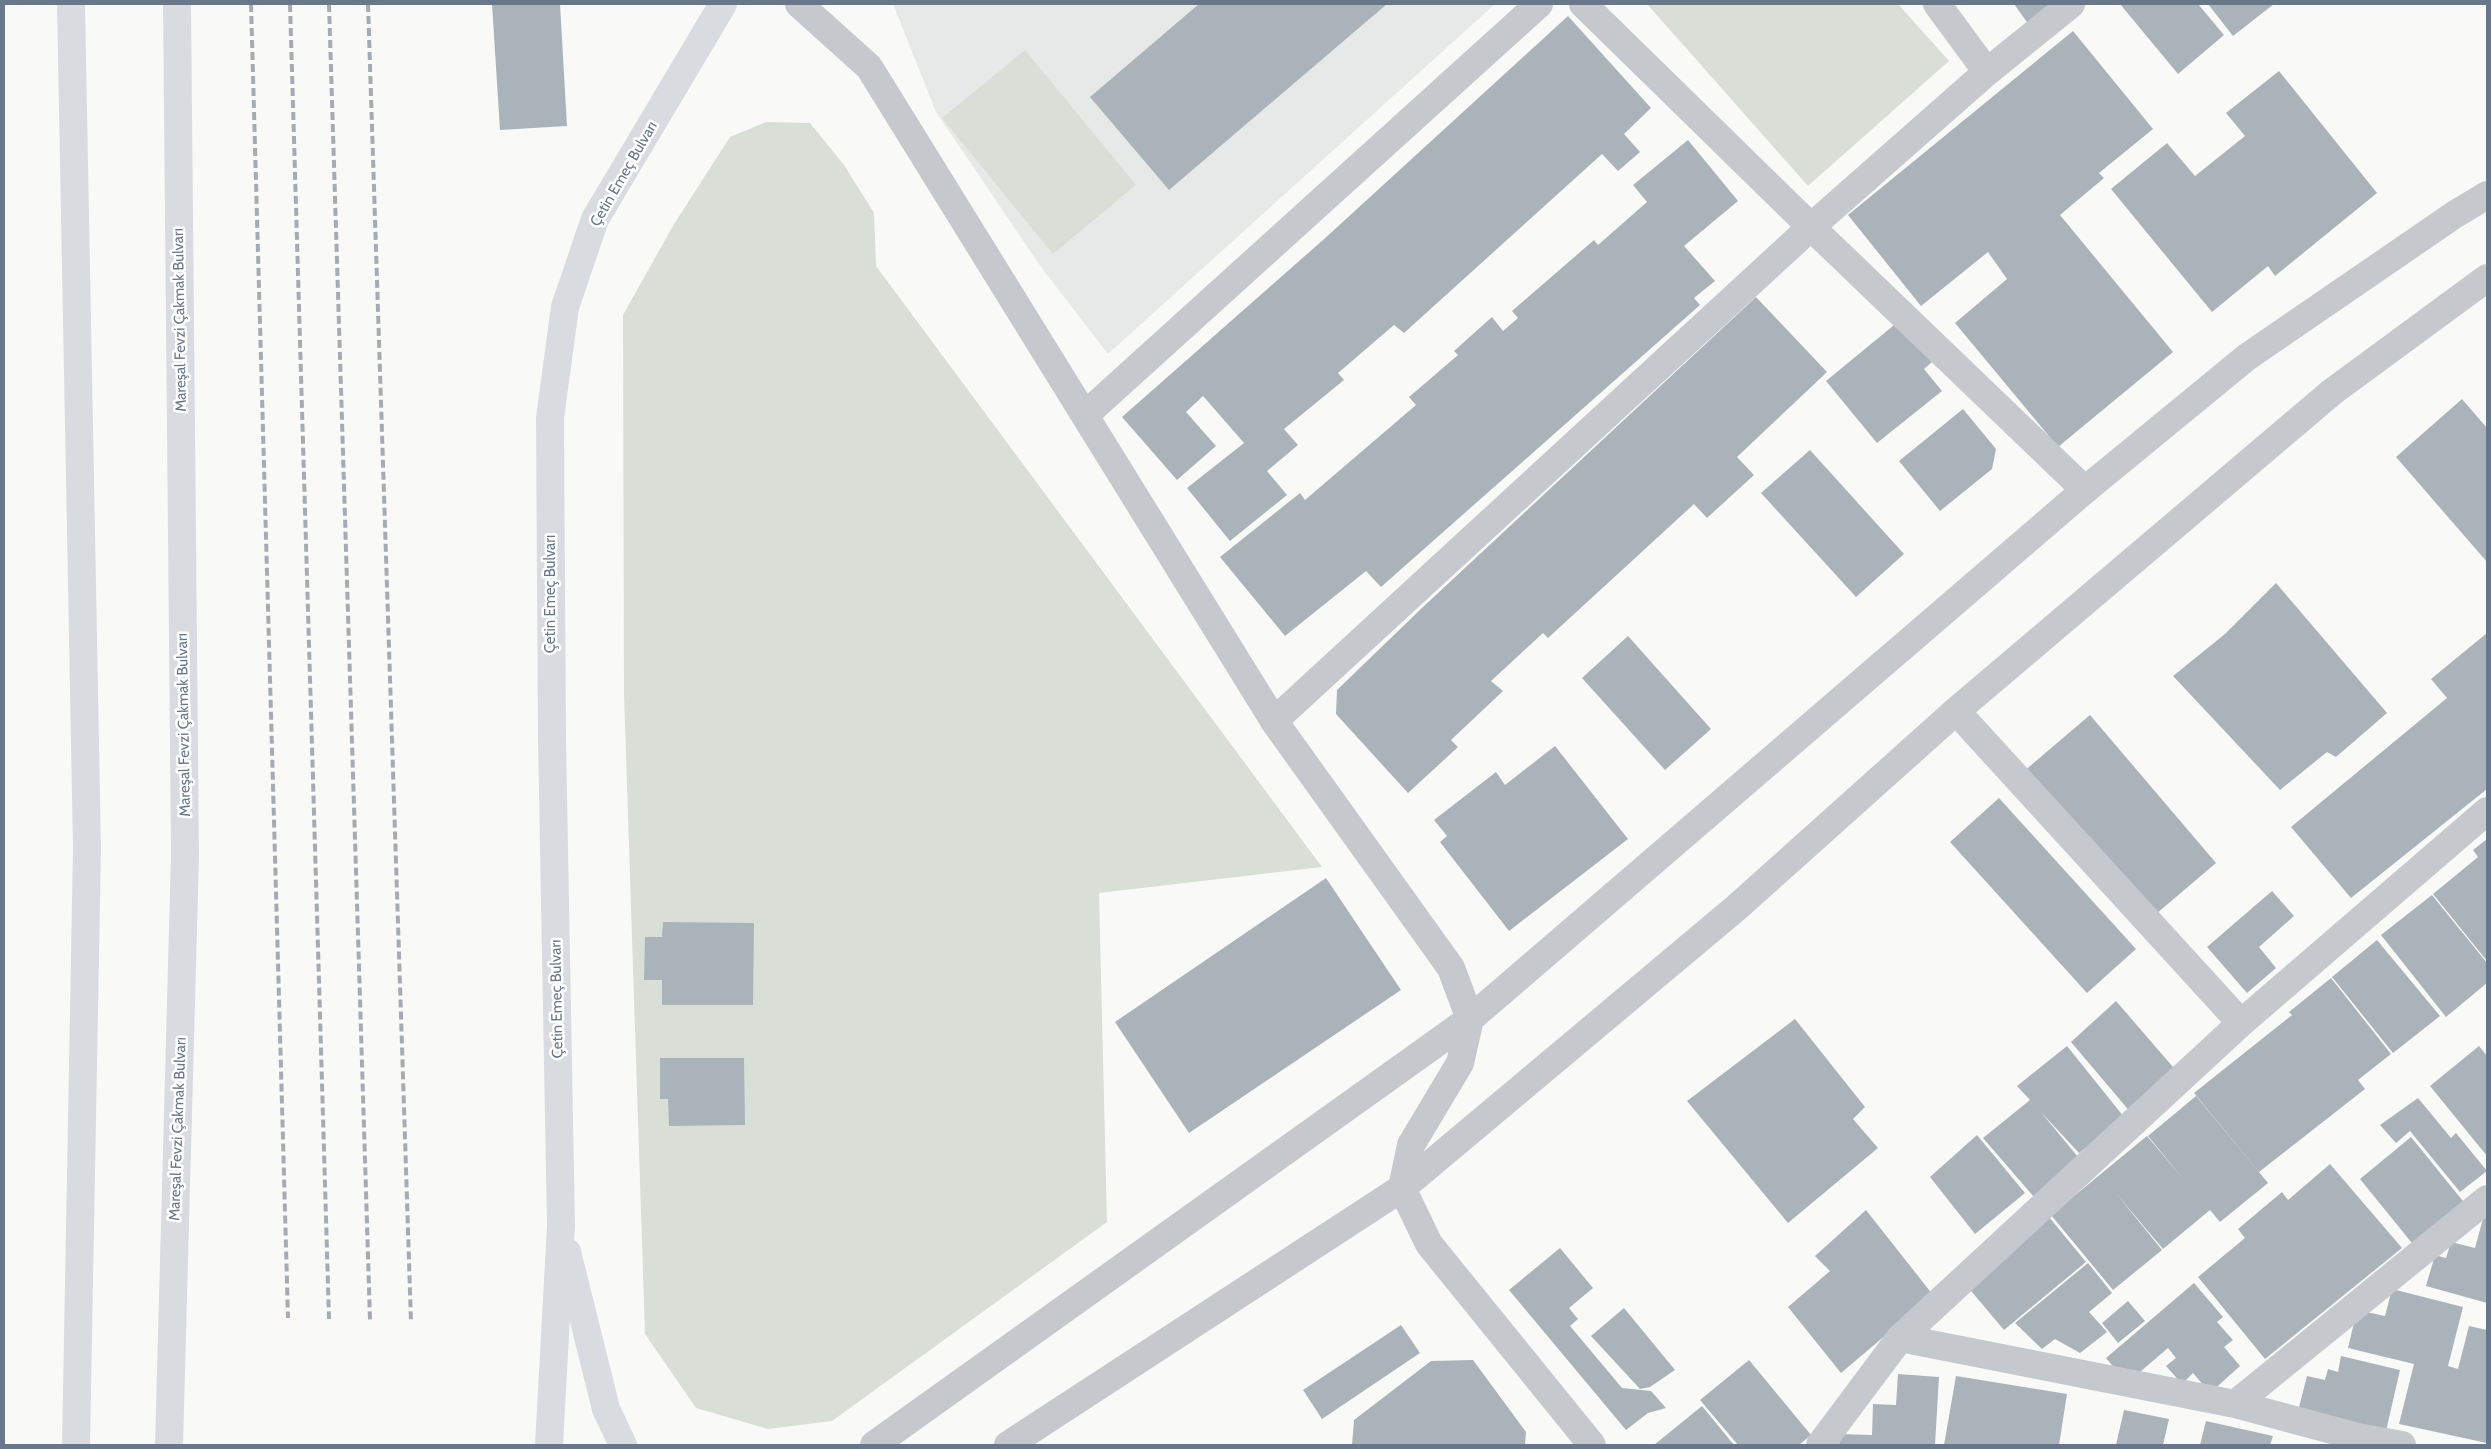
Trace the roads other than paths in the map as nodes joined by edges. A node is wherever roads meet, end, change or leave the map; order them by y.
1 (71, 4) edge
2 (178, 4) edge
3 (723, 4) edge
4 (799, 4) edge
5 (1539, 4) edge
6 (1583, 4) edge
7 (1937, 4) edge
8 (2072, 4) edge
9 (1987, 72) junction
10 (2487, 196) edge
11 (1811, 227) junction
12 (2487, 278) edge
13 (1084, 415) junction
14 (2085, 490) junction
15 (1956, 711) junction
16 (1274, 721) junction
17 (2487, 811) edge
18 (1470, 1019) junction
19 (2241, 1023) junction
20 (1402, 1188) junction
21 (2487, 1200) edge
22 (561, 1226) junction
23 (1900, 1338) junction
24 (2235, 1404) junction
25 (2357, 1441) edge
26 (76, 1445) edge
27 (169, 1445) edge
28 (549, 1445) edge
29 (623, 1445) edge
30 (874, 1445) edge
31 (1008, 1445) edge
32 (1592, 1445) edge
33 (1820, 1445) edge
34 (2402, 1445) edge

1 - 26 main road
2 - 27 main road, Mareşal Fevzi Çakmak Bulvarı
3 - 22 main road, Çetin Emeç Bulvarı
4 - 13 street
5 - 13 street
6 - 11 street
7 - 9 street
8 - 9 street
9 - 11 street
10 - 14 street
11 - 14 street
11 - 16 street
12 - 15 street
13 - 16 street
14 - 18 street
15 - 19 street
15 - 20 street
16 - 18 street
17 - 19 street
18 - 20 street
18 - 30 street
19 - 23 street
20 - 31 street
20 - 32 street
21 - 24 street
22 - 28 main road, Çetin Emeç Bulvarı
22 - 29 main road, Çetin Emeç Bulvarı
23 - 24 street
23 - 33 street
24 - 25 street
25 - 34 street

